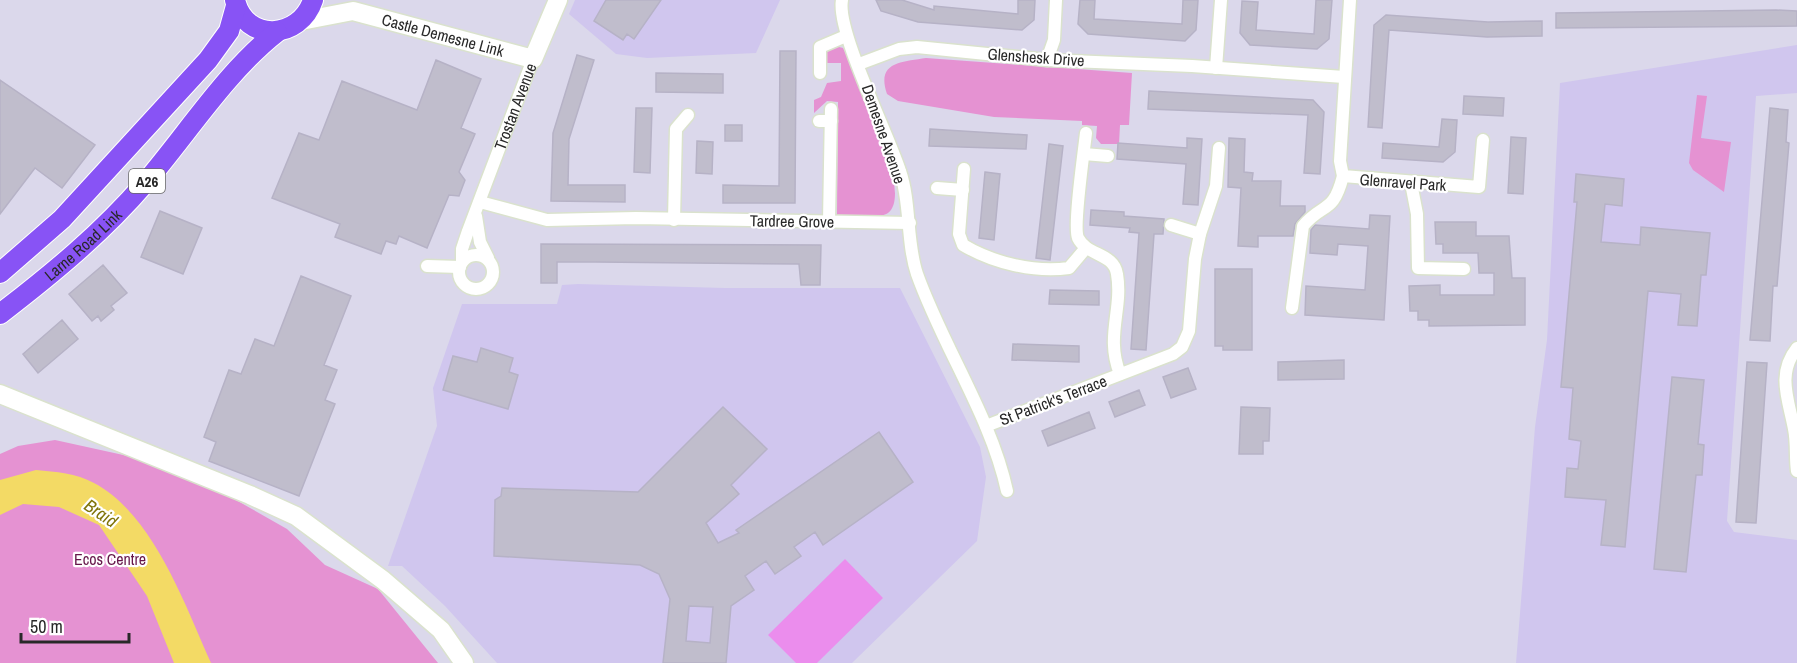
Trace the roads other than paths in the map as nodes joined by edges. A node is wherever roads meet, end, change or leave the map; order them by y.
1 (313, 0) edge
2 (558, 0) edge
3 (842, 0) edge
4 (1056, 0) edge
5 (1221, 0) edge
6 (1351, 2) edge
7 (236, 3) edge
8 (347, 5) edge
9 (301, 21) junction
10 (277, 32) junction
11 (846, 36) junction
12 (533, 59) junction
13 (1047, 60) junction
14 (859, 64) junction
15 (1216, 68) junction
16 (820, 73) dead end
17 (1344, 77) junction
18 (688, 115) dead end
19 (827, 117) dead end
20 (1086, 133) dead end
21 (1483, 140) dead end
22 (1219, 148) dead end
23 (1084, 154) junction
24 (1108, 156) dead end
25 (964, 169) dead end
26 (1343, 176) junction
27 (1411, 183) junction
28 (937, 188) dead end
29 (963, 190) junction
30 (480, 202) junction
31 (476, 215) junction
32 (674, 220) junction
33 (829, 221) junction
34 (910, 223) junction
35 (1171, 225) dead end
36 (1200, 234) junction
37 (1086, 248) junction
38 (488, 258) junction
39 (461, 264) junction
40 (427, 266) dead end
41 (1464, 269) dead end
42 (0, 273) edge
43 (1292, 308) dead end
44 (0, 314) edge
45 (1797, 348) edge
46 (1120, 374) junction
47 (0, 394) edge
48 (986, 426) junction
49 (1797, 471) edge
50 (1007, 491) dead end
51 (465, 663) edge

1 - 9 main road
2 - 12 street, Trostan Avenue
3 - 11 street, Demesne Avenue
4 - 13 street
5 - 15 street
6 - 17 street, Glenravel Park
7 - 10 main road, A26
7 - 42 main road, Larne Road Link / A26
8 - 9 street, Castle Demesne Link
8 - 12 street, Castle Demesne Link
9 - 10 main road, A26
10 - 44 main road, Larne Road Link / A26
11 - 14 street, Demesne Avenue
11 - 16 street
12 - 30 street, Trostan Avenue
13 - 14 street, Glenshesk Drive
13 - 15 street, Glenshesk Drive
14 - 34 street, Demesne Avenue
15 - 17 street, Glenshesk Drive
17 - 26 street, Glenravel Park
18 - 32 street
19 - 33 street
20 - 23 street
21 - 27 street, Glenravel Park
22 - 36 street
23 - 24 street
23 - 37 street
25 - 29 street
26 - 27 street, Glenravel Park
26 - 43 street
27 - 41 street
28 - 29 street
29 - 37 street
30 - 31 street, Trostan Avenue
30 - 32 street, Tardree Grove
31 - 38 street, Trostan Avenue
31 - 39 street, Trostan Avenue
32 - 33 street, Tardree Grove
33 - 34 street, Tardree Grove
34 - 48 street, Demesne Avenue
35 - 36 street
36 - 46 street
37 - 46 street, St Patrick's Terrace
38 - 39 street
38 - 39 street
39 - 40 street
45 - 49 street
46 - 48 street, St Patrick's Terrace
47 - 51 street
48 - 50 street, Demesne Avenue

